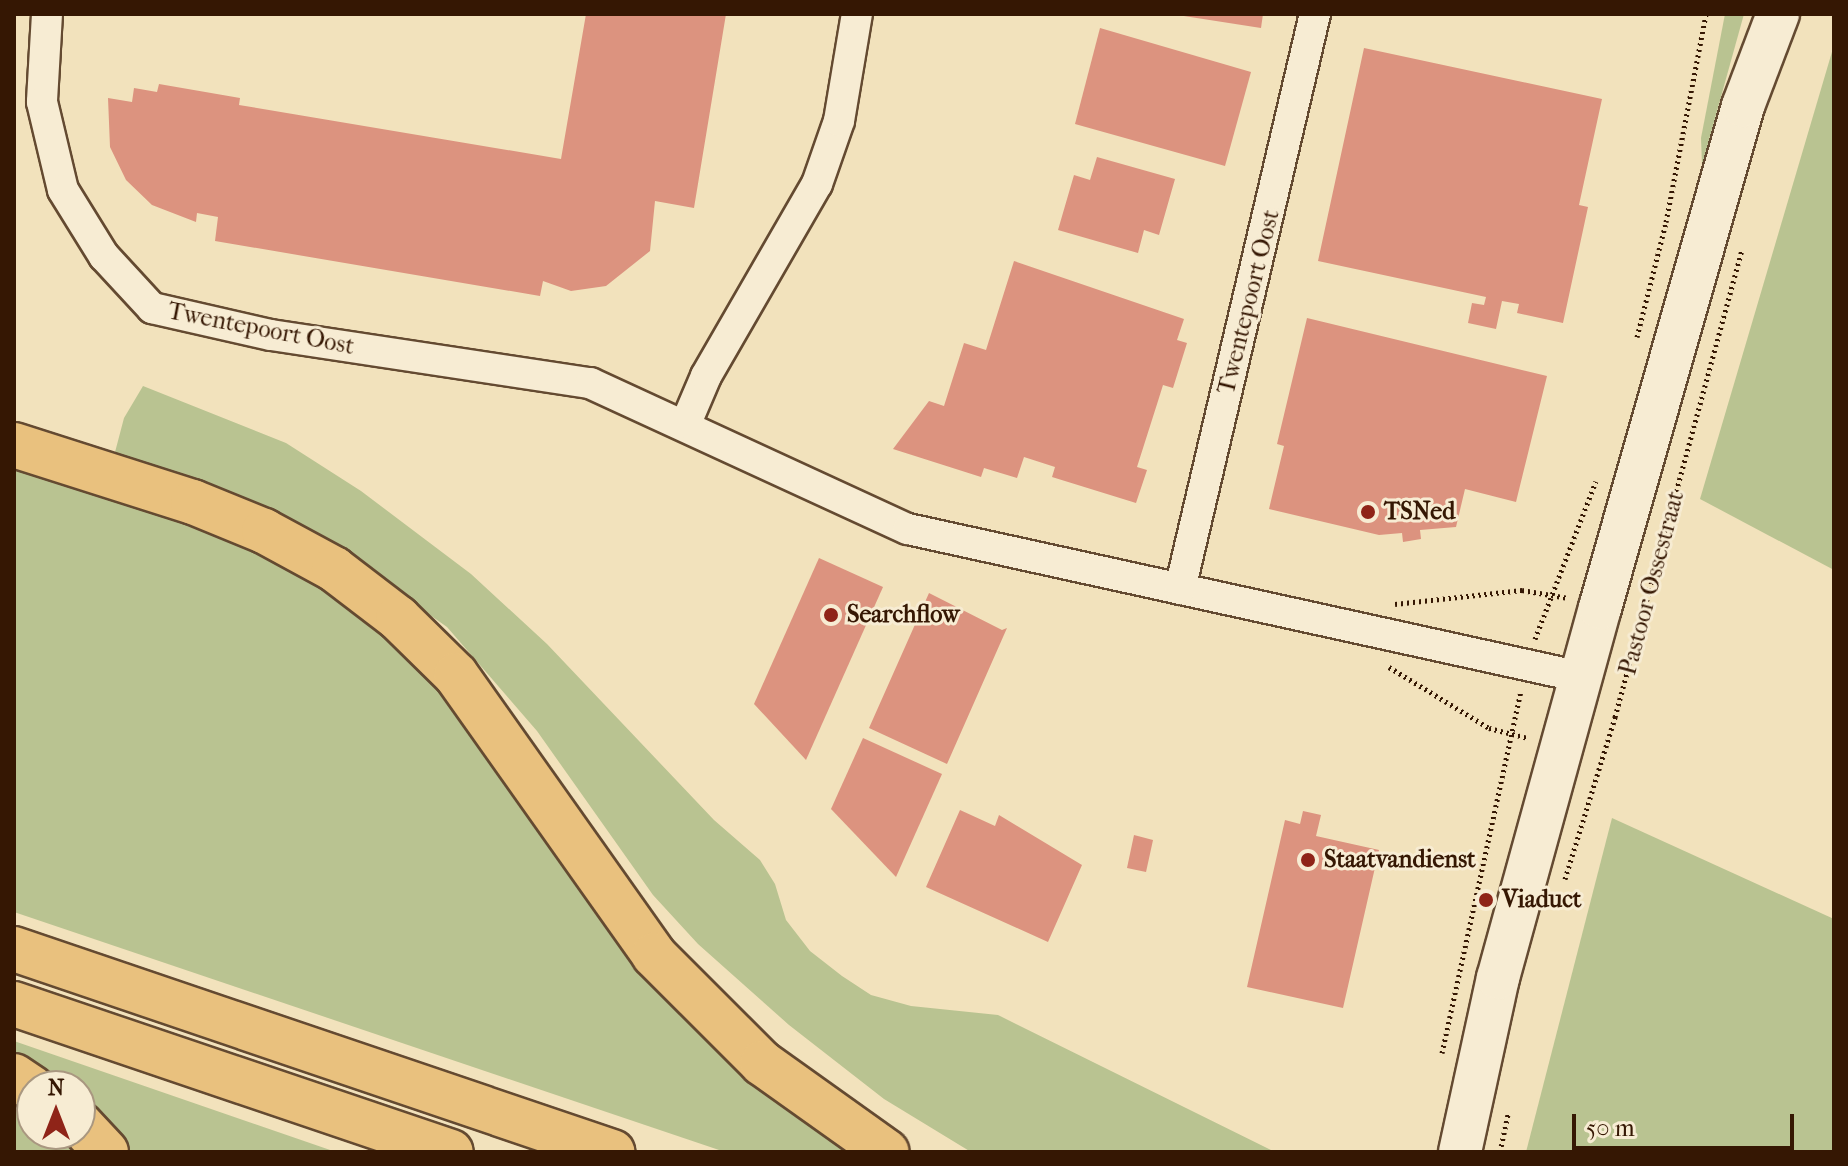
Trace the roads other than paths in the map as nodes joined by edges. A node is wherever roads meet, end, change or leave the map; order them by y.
1 (47, 14) edge
2 (857, 14) edge
3 (1315, 14) edge
4 (1759, 14) edge
5 (1778, 14) edge
6 (1743, 106) junction
7 (686, 423) junction
8 (16, 445) edge
9 (1180, 589) junction
10 (1581, 677) junction
11 (14, 949) edge
12 (14, 1004) edge
13 (451, 1152) edge
14 (612, 1152) edge
15 (887, 1152) edge
16 (1460, 1152) edge

1 - 7 street, Twentepoort Oost
2 - 7 street
3 - 9 street, Twentepoort Oost
4 - 6 main road, Pastoor Ossestraat
5 - 6 main road, Pastoor Ossestraat
6 - 10 main road, Pastoor Ossestraat
7 - 9 street, Twentepoort Oost
8 - 15 highway
9 - 10 street, Twentepoort Oost
10 - 16 main road, Pastoor Ossestraat
11 - 14 highway
12 - 13 highway

